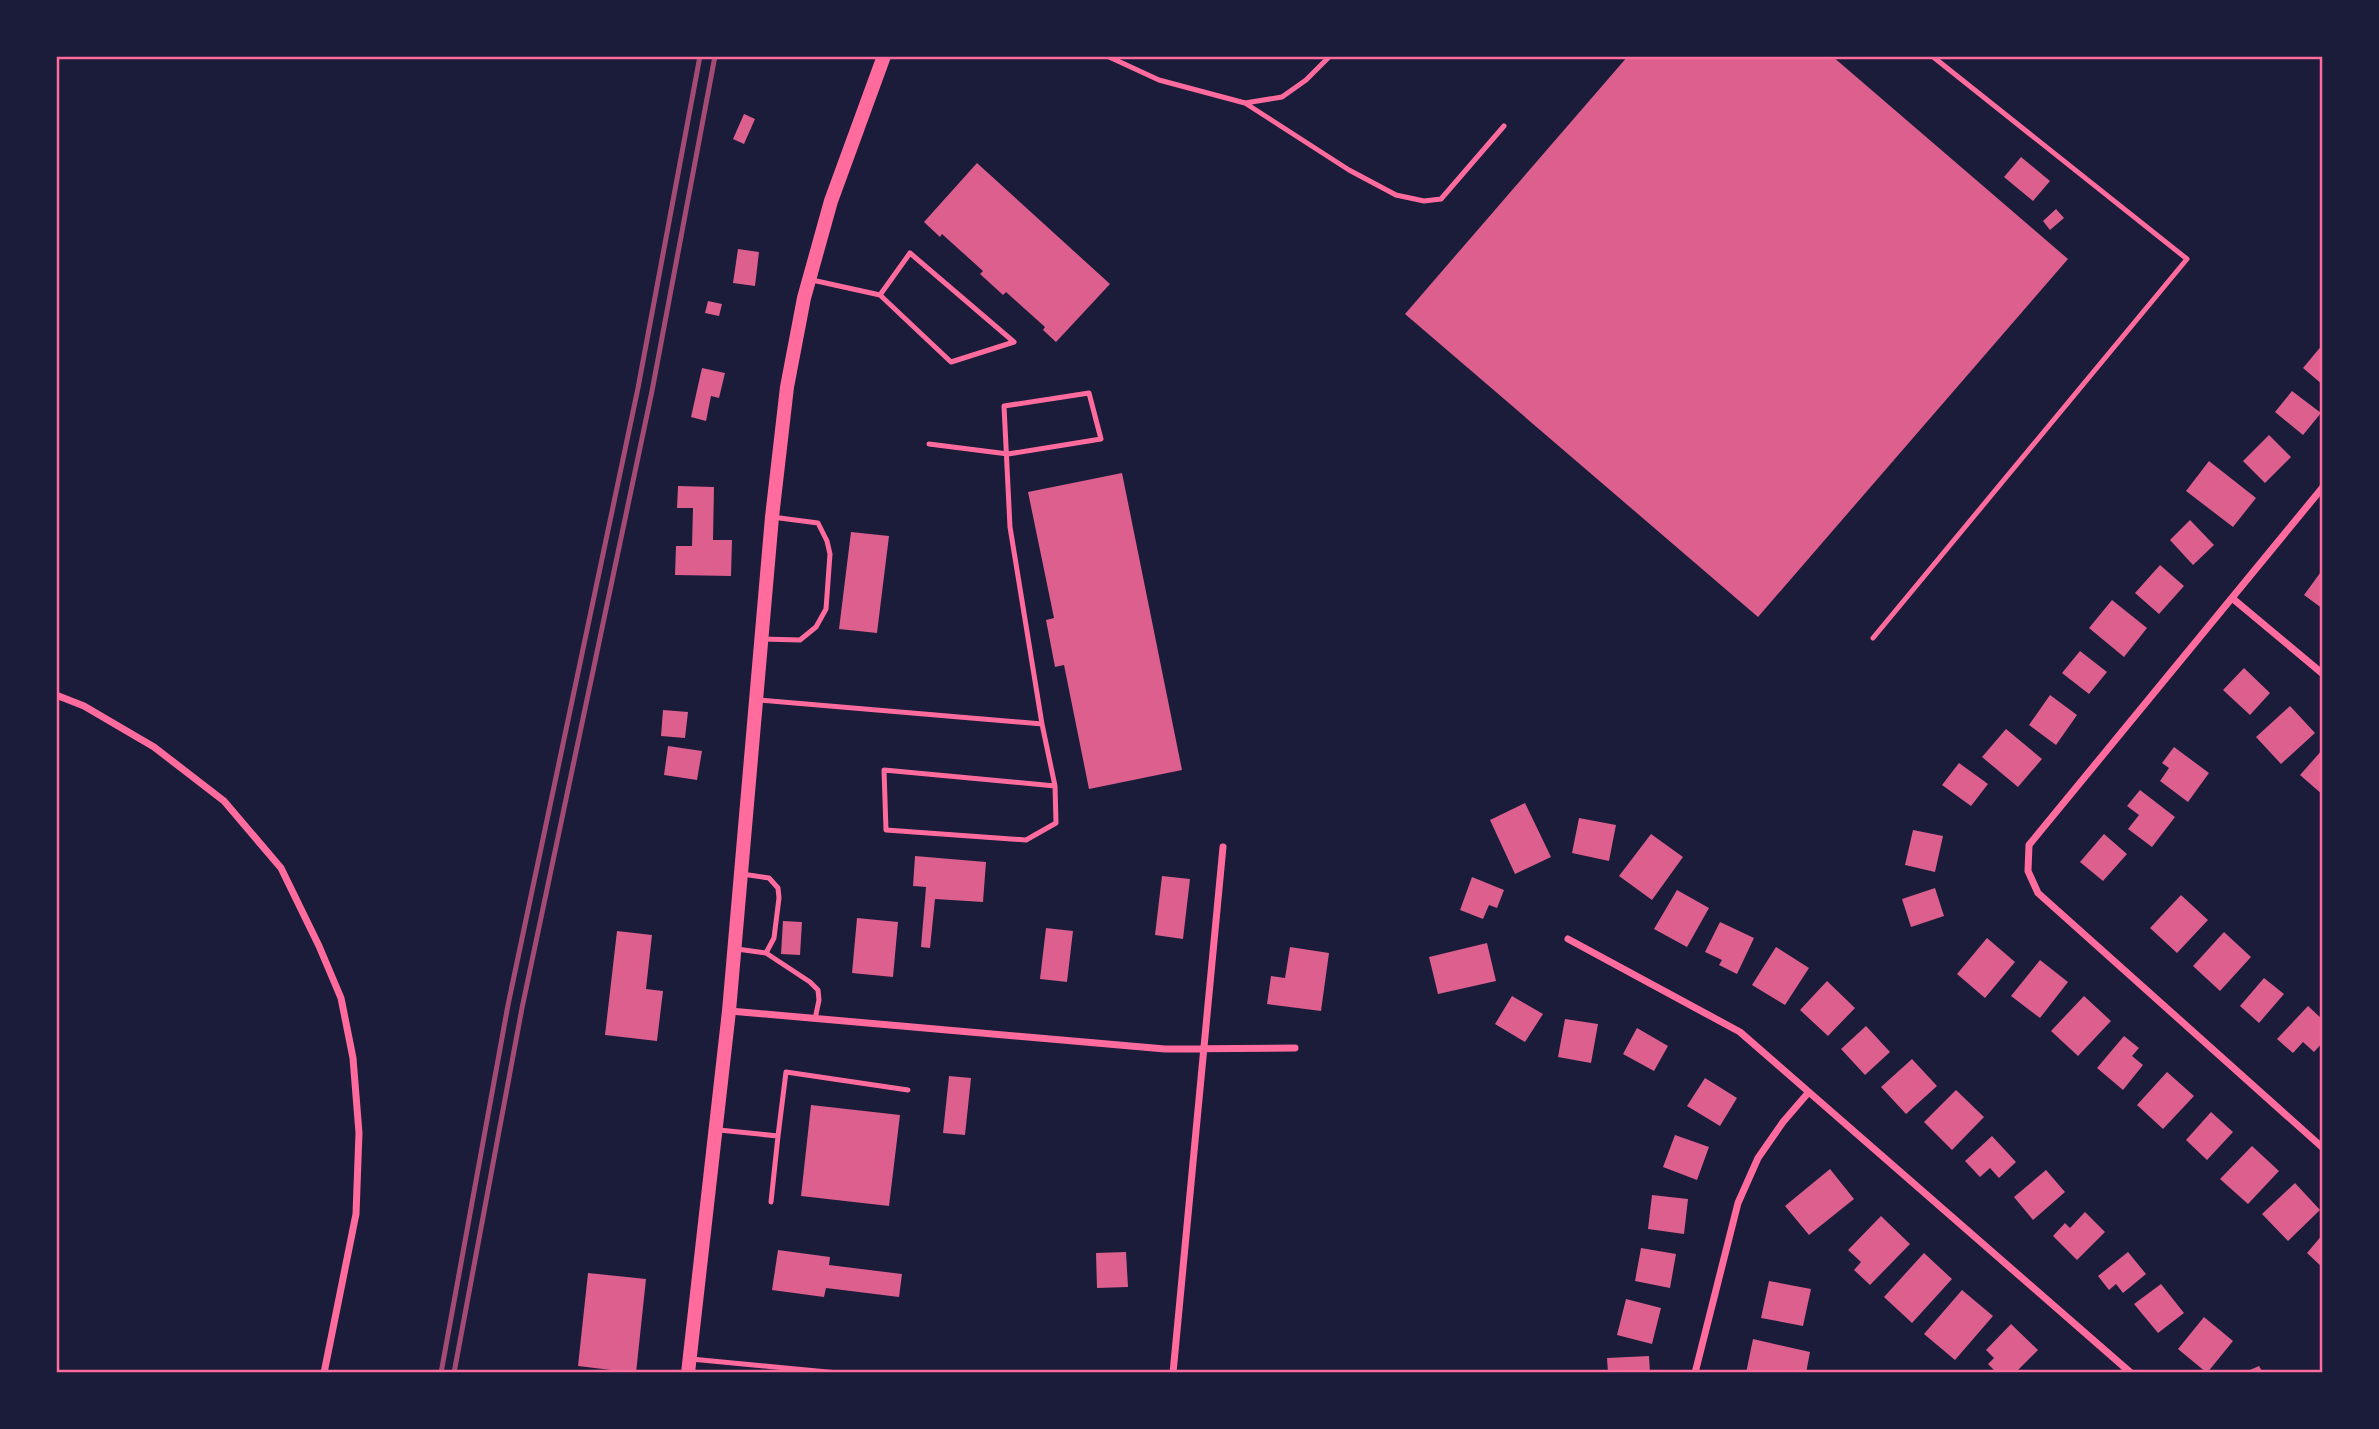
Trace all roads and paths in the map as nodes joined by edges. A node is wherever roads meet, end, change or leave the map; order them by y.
1 (884, 56) edge
2 (1107, 56) edge
3 (1330, 56) edge
4 (1932, 56) edge
5 (1245, 103) junction
6 (1504, 126) dead end
7 (809, 279) junction
8 (880, 295) junction
9 (929, 444) dead end
10 (1008, 454) junction
11 (2323, 487) edge
12 (772, 517) junction
13 (2232, 598) junction
14 (1873, 638) dead end
15 (761, 639) junction
16 (2323, 674) edge
17 (56, 695) edge
18 (755, 700) junction
19 (1042, 724) junction
20 (1055, 786) junction
21 (1223, 848) dead end
22 (740, 873) junction
23 (1568, 939) dead end
24 (734, 949) junction
25 (766, 953) junction
26 (729, 1011) junction
27 (815, 1019) junction
28 (1295, 1048) dead end
29 (1205, 1050) junction
30 (908, 1090) dead end
31 (1808, 1093) junction
32 (716, 1129) junction
33 (778, 1136) junction
34 (2323, 1148) edge
35 (771, 1202) dead end
36 (689, 1366) edge
37 (324, 1373) edge
38 (838, 1373) edge
39 (1173, 1373) edge
40 (1695, 1373) edge
41 (2132, 1373) edge

1 - 7 main road
2 - 5 lane
3 - 5 lane
4 - 14 lane
5 - 6 lane
7 - 8 lane
7 - 12 main road
8 - 8 lane
9 - 10 lane
10 - 10 lane
10 - 19 lane
11 - 13 street
12 - 15 main road
12 - 15 lane
13 - 16 street
13 - 34 street
15 - 18 main road
17 - 37 street
18 - 19 lane
18 - 22 main road
19 - 20 lane
20 - 20 lane
21 - 29 street
22 - 24 main road
22 - 25 lane
23 - 31 street
24 - 25 lane
24 - 26 main road
25 - 27 lane
26 - 27 street
26 - 32 main road
27 - 29 street
28 - 29 street
29 - 39 street
30 - 33 lane
31 - 40 street
31 - 41 street
32 - 33 lane
32 - 36 main road
33 - 35 lane
36 - 38 lane

